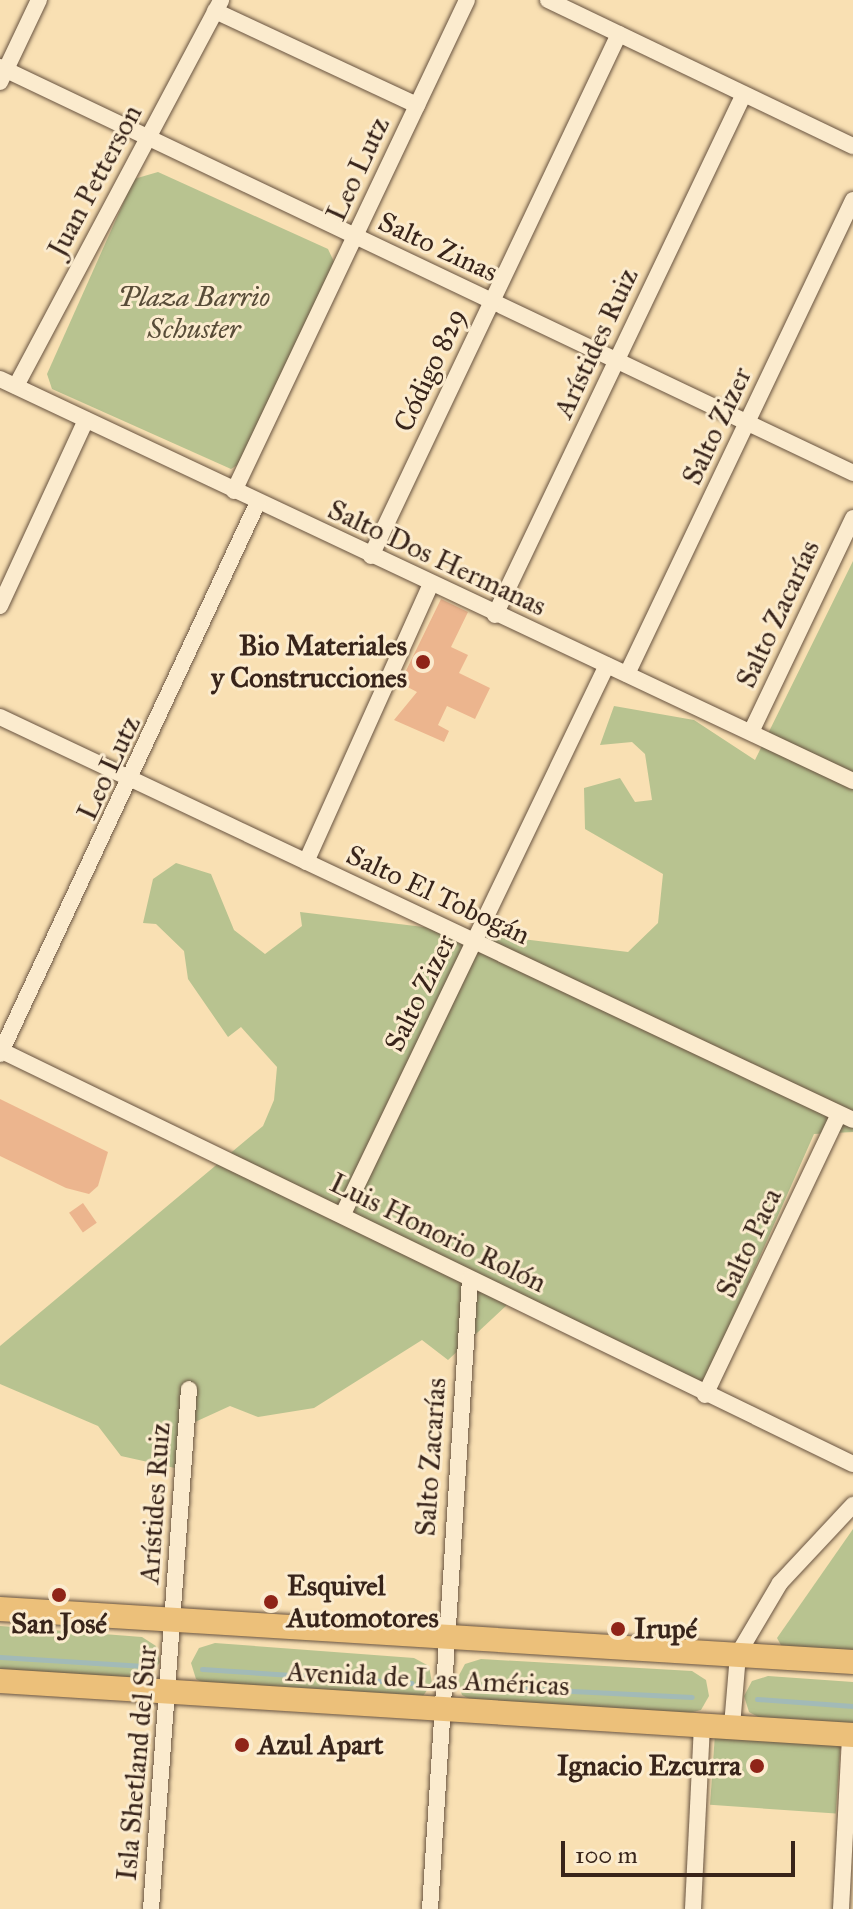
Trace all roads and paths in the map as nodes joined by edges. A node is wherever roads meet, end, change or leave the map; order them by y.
1 (39, 0) edge
2 (467, 0) edge
3 (548, 0) edge
4 (218, 6) edge
5 (619, 34) junction
6 (2, 73) edge
7 (744, 94) junction
8 (417, 105) junction
9 (147, 137) junction
10 (853, 146) edge
11 (853, 200) edge
12 (355, 236) junction
13 (492, 301) junction
14 (616, 361) junction
15 (8, 382) edge
16 (86, 420) junction
17 (747, 423) junction
18 (853, 473) edge
19 (234, 491) junction
20 (258, 502) junction
21 (853, 518) edge
22 (371, 556) junction
23 (431, 584) junction
24 (0, 606) edge
25 (495, 615) junction
26 (607, 665) junction
27 (627, 674) junction
28 (0, 717) edge
29 (751, 732) junction
30 (133, 780) junction
31 (853, 781) edge
32 (306, 862) junction
33 (474, 941) junction
34 (1, 1052) edge
35 (846, 1117) edge
36 (343, 1214) junction
37 (470, 1279) junction
38 (189, 1389) dead end
39 (705, 1395) junction
40 (853, 1464) edge
41 (853, 1505) edge
42 (0, 1609) edge
43 (174, 1621) junction
44 (445, 1639) junction
45 (738, 1654) junction
46 (853, 1662) edge
47 (0, 1681) edge
48 (169, 1694) junction
49 (441, 1710) junction
50 (702, 1726) junction
51 (732, 1726) junction
52 (852, 1735) edge
53 (151, 1909) edge
54 (430, 1909) edge
55 (693, 1909) edge
56 (841, 1909) edge

1 - 6 street
2 - 8 street, Leo Lutz
3 - 5 street
4 - 8 street
4 - 9 street, Juan Petterson
5 - 7 street
5 - 13 street, Código 829
6 - 9 street, Salto Zinas
7 - 10 street
7 - 14 street, Arístides Ruiz
8 - 12 street, Leo Lutz
9 - 12 street, Salto Zinas
9 - 15 street, Juan Petterson
11 - 17 street, Salto Zizer
12 - 13 street, Salto Zinas
12 - 19 street, Leo Lutz
13 - 14 street, Salto Zinas
13 - 22 street, Código 829
14 - 17 street, Salto Zinas
14 - 25 street, Arístides Ruiz
15 - 16 street, Salto Dos Hermanas
16 - 19 street, Salto Dos Hermanas
16 - 24 street
17 - 18 street, Salto Zinas
17 - 27 street, Salto Zizer
19 - 20 street, Salto Dos Hermanas
20 - 22 street, Salto Dos Hermanas
20 - 30 street, Leo Lutz
21 - 29 street, Salto Zacarías
22 - 23 street, Salto Dos Hermanas
23 - 25 street, Salto Dos Hermanas
23 - 32 street
25 - 26 street, Salto Dos Hermanas
26 - 27 street, Salto Dos Hermanas
26 - 33 street, Salto Zizer
27 - 29 street, Salto Dos Hermanas
28 - 30 street, Salto El Tobogán
29 - 31 street, Salto Dos Hermanas
30 - 32 street, Salto El Tobogán
30 - 34 street, Leo Lutz
32 - 33 street, Salto El Tobogán
33 - 35 street, Salto El Tobogán
33 - 36 street, Salto Zizer
34 - 36 street, Luis Honorio Rolón
35 - 39 street, Salto Paca
36 - 37 street, Luis Honorio Rolón
37 - 39 street, Luis Honorio Rolón
37 - 44 street, Salto Zacarías
38 - 43 street, Arístides Ruiz
39 - 40 street, Luis Honorio Rolón
41 - 45 street
42 - 43 main road, Avenida de Las Américas
43 - 44 main road, Avenida de Las Américas
43 - 48 street, Isla Shetland del Sur
44 - 45 main road, Avenida de Las Américas
44 - 49 street, Salto Zacarías
45 - 46 main road, Avenida de Las Américas
45 - 51 street
47 - 48 main road, Avenida de Las Américas
48 - 49 main road, Avenida de Las Américas
48 - 53 street, Isla Shetland del Sur
49 - 50 main road, Avenida de Las Américas
49 - 54 street, Salto Zacarías
50 - 51 main road, Avenida de Las Américas
50 - 55 street
51 - 52 main road, Avenida de Las Américas
52 - 56 street

